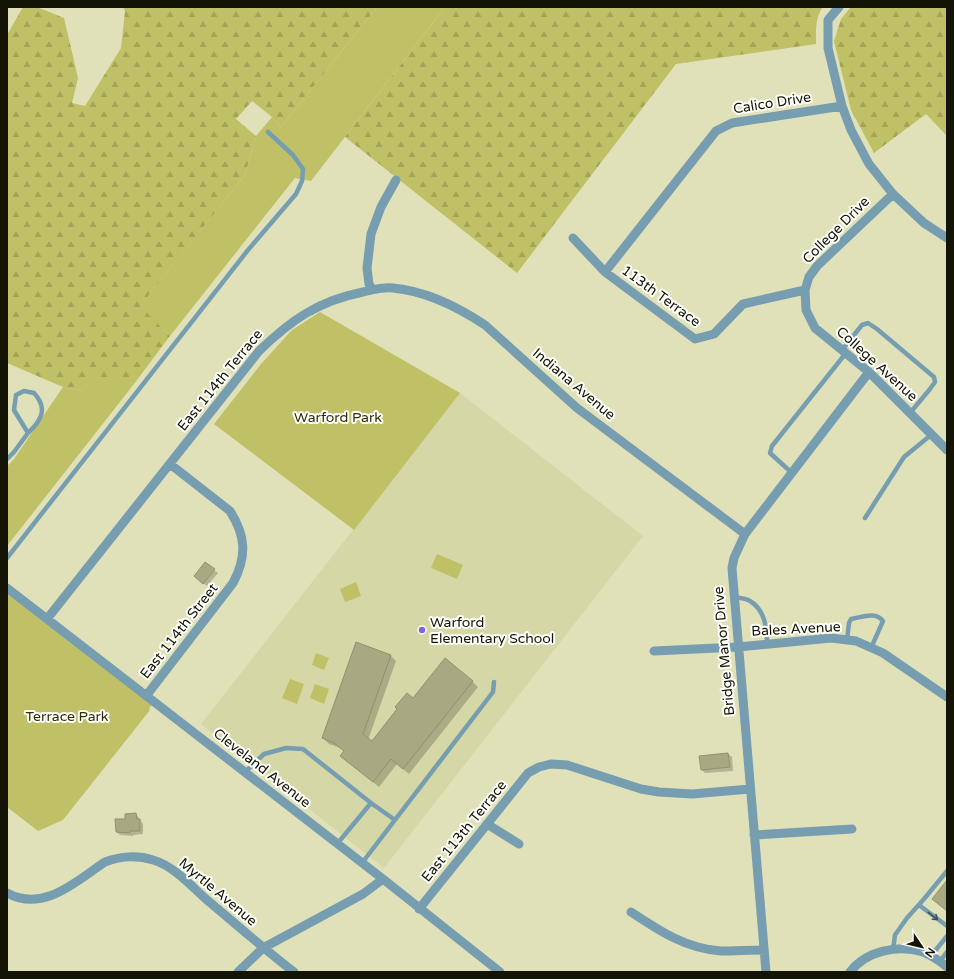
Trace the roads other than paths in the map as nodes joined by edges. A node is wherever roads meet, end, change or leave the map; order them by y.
1 (839, 7) edge
2 (842, 106) junction
3 (268, 132) dead end
4 (396, 180) dead end
5 (893, 194) junction
6 (573, 238) dead end
7 (947, 238) edge
8 (605, 272) junction
9 (372, 290) junction
10 (805, 290) junction
11 (844, 351) junction
12 (869, 372) junction
13 (910, 413) junction
14 (28, 433) junction
15 (932, 435) junction
16 (947, 450) edge
17 (7, 459) edge
18 (170, 464) junction
19 (792, 473) junction
20 (865, 518) dead end
21 (746, 534) junction
22 (7, 558) edge
23 (7, 588) edge
24 (734, 597) junction
25 (48, 619) junction
26 (847, 640) junction
27 (767, 644) junction
28 (738, 647) junction
29 (871, 648) junction
30 (654, 651) dead end
31 (494, 682) dead end
32 (146, 696) junction
33 (947, 696) edge
34 (245, 772) junction
35 (750, 789) junction
36 (371, 803) junction
37 (395, 820) junction
38 (487, 824) junction
39 (852, 830) dead end
40 (754, 835) junction
41 (337, 844) junction
42 (519, 844) dead end
43 (362, 863) junction
44 (947, 871) edge
45 (383, 879) junction
46 (7, 894) edge
47 (919, 905) junction
48 (419, 909) junction
49 (631, 912) dead end
50 (947, 926) edge
51 (947, 936) edge
52 (263, 948) junction
53 (764, 950) junction
54 (893, 950) junction
55 (947, 952) edge
56 (931, 956) junction
57 (943, 964) edge
58 (238, 972) edge
59 (294, 972) edge
60 (500, 972) edge
61 (766, 972) edge
62 (850, 972) edge

1 - 2 street
2 - 5 street
2 - 8 street, Calico Drive
3 - 22 lane
4 - 9 street
5 - 7 street
5 - 10 street, College Drive
6 - 8 street, 113th Terrace
8 - 10 street, 113th Terrace
9 - 18 street, East 114th Terrace
9 - 21 street, Indiana Avenue
10 - 11 street, College Avenue
11 - 12 street, College Avenue
11 - 13 lane
11 - 19 lane
12 - 13 street, College Avenue
12 - 19 street, Bridge Manor Drive
13 - 15 street, College Avenue
14 - 14 lane
14 - 17 lane
15 - 16 street, College Avenue
15 - 20 lane
18 - 25 street, East 114th Terrace
18 - 32 street, East 114th Street
19 - 21 street, Bridge Manor Drive
21 - 24 street, Bridge Manor Drive
23 - 25 street, Cleveland Avenue
24 - 27 lane
24 - 28 street, Bridge Manor Drive
25 - 32 street, Cleveland Avenue
26 - 27 street, Bales Avenue
26 - 29 street, Bales Avenue
26 - 29 lane
27 - 28 street, Bales Avenue
28 - 30 street, Bales Avenue
28 - 35 street, Bridge Manor Drive
29 - 33 street, Bales Avenue
31 - 37 lane
32 - 34 street, Cleveland Avenue
34 - 36 lane
34 - 41 street, Cleveland Avenue
35 - 38 street, East 113th Terrace
35 - 40 street, Bridge Manor Drive
36 - 37 lane
36 - 41 lane
37 - 43 lane
38 - 42 street
38 - 48 street, East 113th Terrace
39 - 40 street
40 - 53 street, Bridge Manor Drive
41 - 43 street, Cleveland Avenue
43 - 45 street, Cleveland Avenue
44 - 47 lane
45 - 48 street, Cleveland Avenue
45 - 52 street
46 - 52 street, Myrtle Avenue
47 -> 50 lane
47 - 54 lane
48 - 60 street, Cleveland Avenue
49 - 53 street
51 - 56 lane
52 - 58 street
52 - 59 street, Myrtle Avenue
53 - 61 street, Bridge Manor Drive
54 - 56 street
54 - 62 street
55 - 57 lane
56 - 57 street

